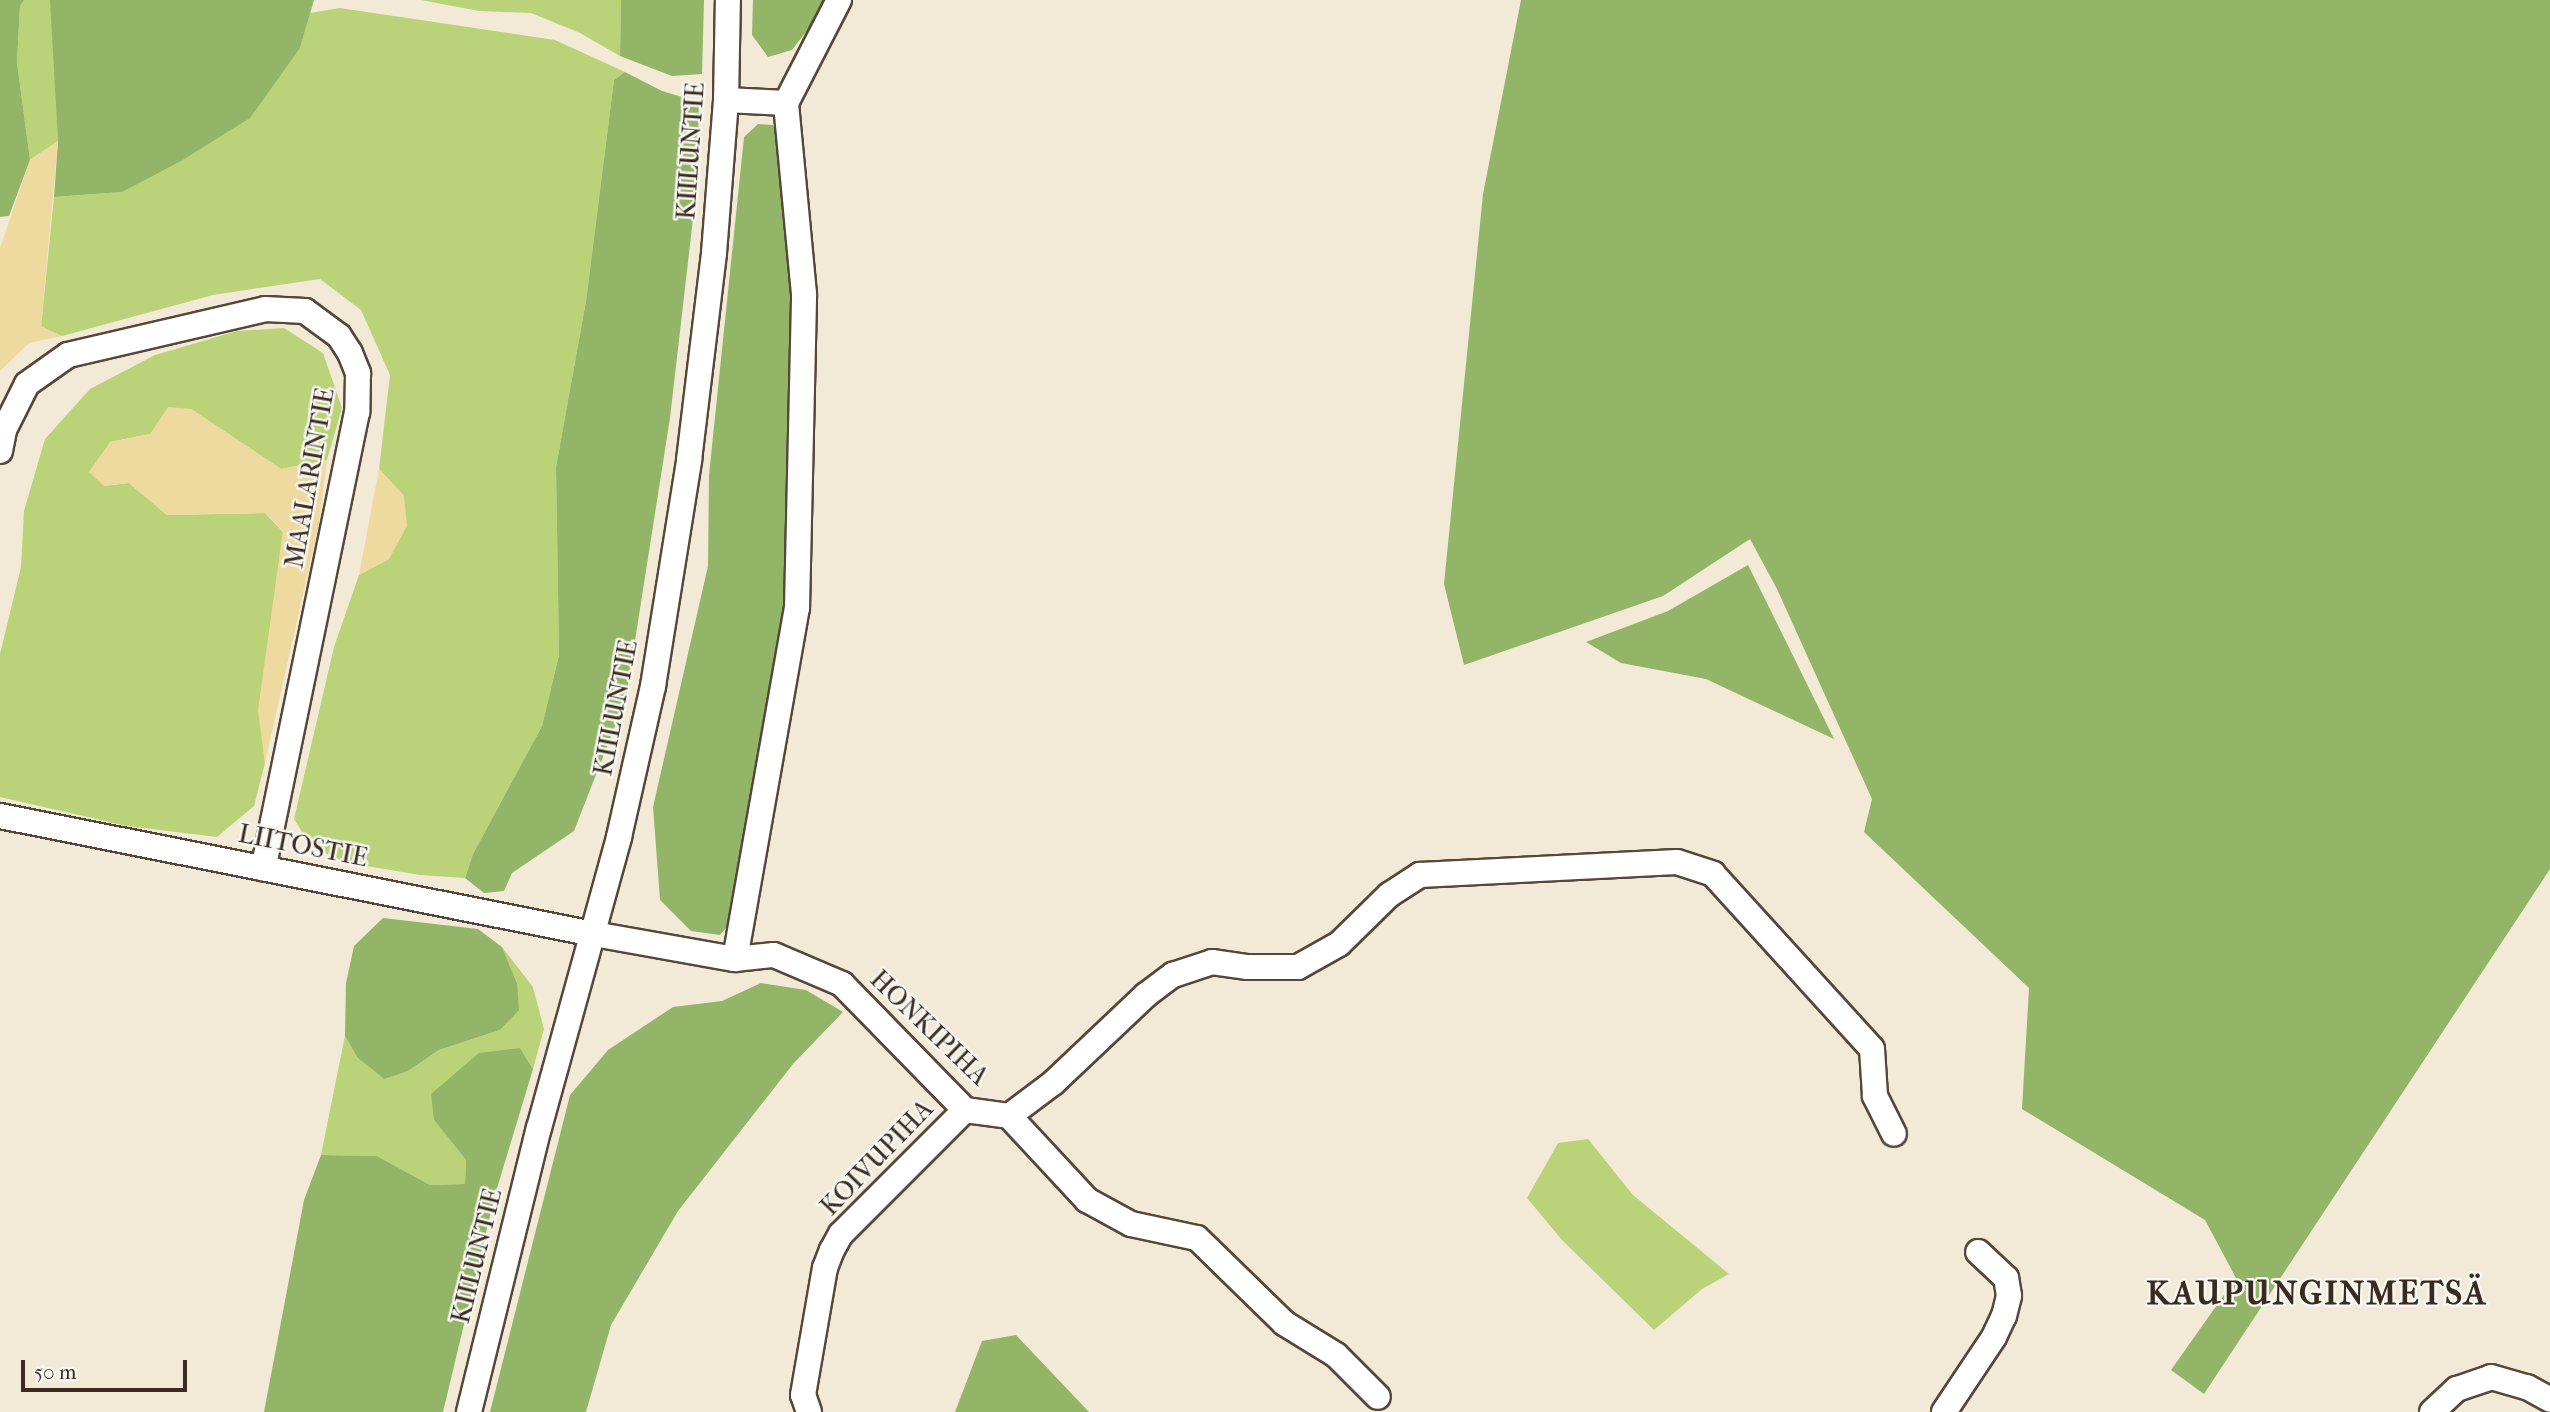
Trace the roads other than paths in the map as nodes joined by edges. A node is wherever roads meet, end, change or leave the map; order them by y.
1 (728, 0) edge
2 (839, 0) edge
3 (726, 100) junction
4 (786, 103) junction
5 (0, 451) edge
6 (0, 816) edge
7 (263, 868) junction
8 (594, 934) junction
9 (735, 959) junction
10 (965, 1110) junction
11 (1009, 1116) junction
12 (1894, 1134) dead end
13 (1978, 1252) dead end
14 (1378, 1397) dead end
15 (2550, 1400) edge
16 (469, 1412) edge
17 (809, 1412) edge
18 (1944, 1412) edge
19 (2432, 1412) edge

1 - 3 street, KIILUNTIE
2 - 4 street
3 - 4 street
3 - 8 street, KIILUNTIE
4 - 9 street
5 - 7 street, MAALARINTIE
6 - 7 street, LIITOSTIE
7 - 8 street, LIITOSTIE
8 - 9 street, HONKIPIHA
8 - 16 street, KIILUNTIE
9 - 10 street, HONKIPIHA
10 - 11 street, HONKIPIHA
10 - 17 street, KOIVUPIHA
11 - 12 street
11 - 14 street
13 - 18 street
15 - 19 street

